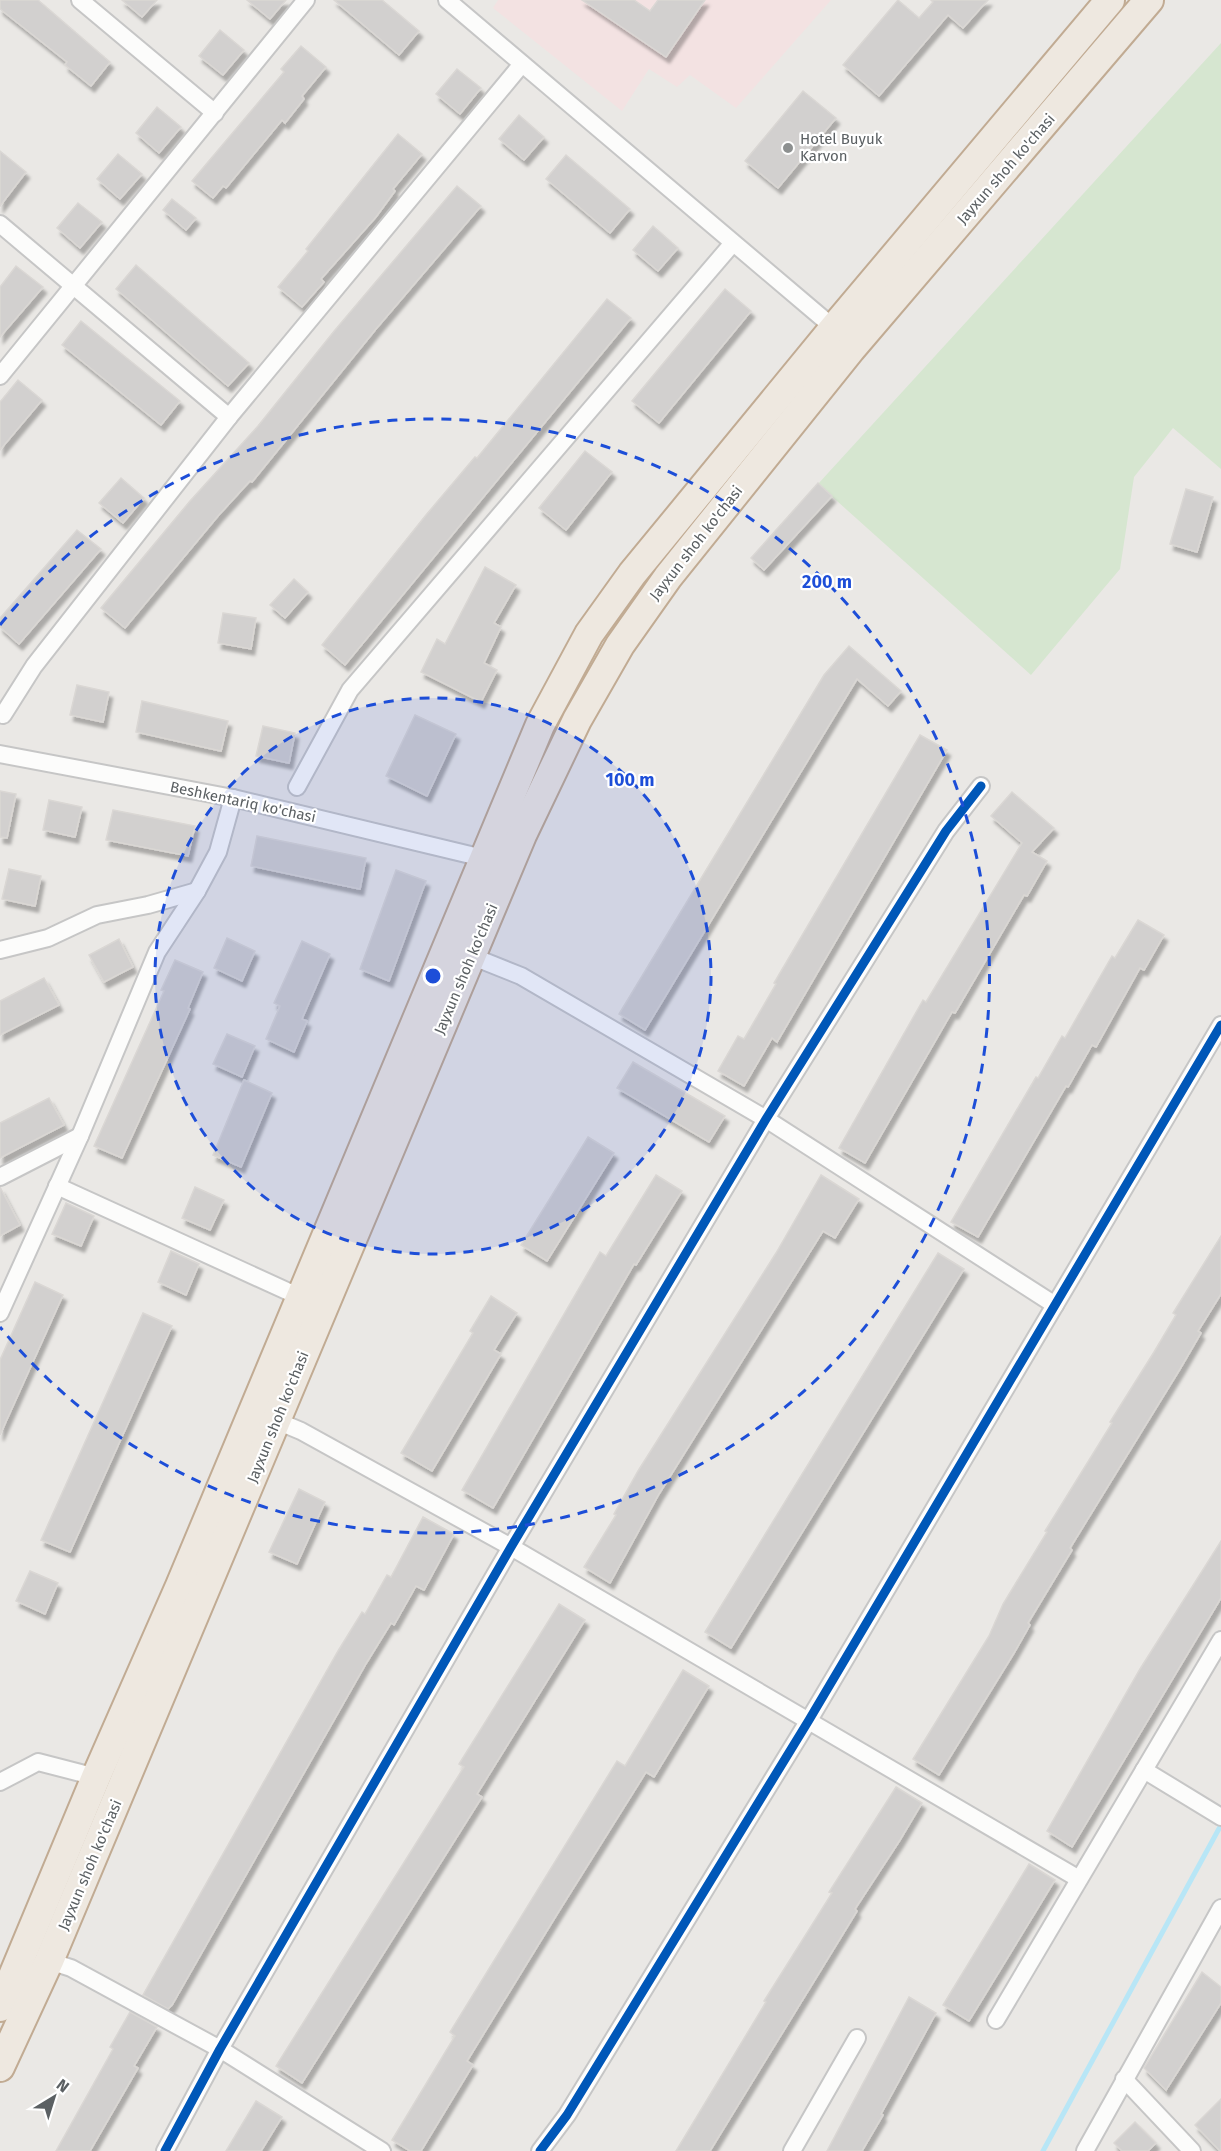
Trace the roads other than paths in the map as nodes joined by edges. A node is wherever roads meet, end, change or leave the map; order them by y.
1 (80, 0) edge
2 (306, 0) edge
3 (447, 0) edge
4 (1110, 0) edge
5 (1149, 0) edge
6 (522, 64) junction
7 (215, 113) junction
8 (0, 224) edge
9 (733, 243) junction
10 (76, 286) junction
11 (834, 328) junction
12 (0, 376) edge
13 (229, 417) junction
14 (3, 715) dead end
15 (0, 754) edge
16 (981, 786) dead end
17 (297, 787) dead end
18 (233, 798) junction
19 (483, 858) junction
20 (197, 891) junction
21 (0, 950) edge
22 (471, 956) junction
23 (1221, 1025) edge
24 (765, 1119) junction
25 (80, 1136) junction
26 (0, 1177) edge
27 (57, 1186) junction
28 (300, 1297) junction
29 (1055, 1305) junction
30 (0, 1312) edge
31 (277, 1421) junction
32 (512, 1547) junction
33 (1221, 1640) edge
34 (809, 1720) junction
35 (1144, 1770) junction
36 (96, 1777) junction
37 (0, 1782) edge
38 (1218, 1815) edge
39 (1079, 1879) junction
40 (1221, 1908) edge
41 (49, 1961) junction
42 (0, 2007) edge
43 (996, 2020) dead end
44 (857, 2038) dead end
45 (220, 2049) junction
46 (0, 2067) edge
47 (1124, 2079) junction
48 (165, 2151) edge
49 (382, 2151) edge
50 (540, 2151) edge
51 (792, 2151) edge
52 (1085, 2151) edge
53 (1192, 2151) edge

1 - 7 street
2 - 7 street
3 - 6 street
4 - 11 highway, Jayxun shoh ko'chasi
5 - 22 highway, Jayxun shoh ko'chasi
6 - 9 street
6 - 13 street
7 - 10 street
8 - 10 street
9 - 11 street
9 - 17 street
10 - 12 street
10 - 13 street
11 - 19 highway, Jayxun shoh ko'chasi
13 - 14 street
15 - 18 street, Beshkentariq ko'chasi
16 - 24 street
18 - 19 street, Beshkentariq ko'chasi
18 - 20 street
19 - 28 highway, Jayxun shoh ko'chasi
20 - 21 street
20 - 25 street
22 - 24 street
22 - 31 highway, Jayxun shoh ko'chasi
23 - 29 street
24 - 29 street
24 - 32 street
25 - 26 street
25 - 27 street
27 - 28 street
27 - 30 street
28 - 36 highway, Jayxun shoh ko'chasi
29 - 34 street
31 - 32 street
31 - 41 highway, Jayxun shoh ko'chasi
32 - 34 street
32 - 45 street
33 - 35 street
34 - 39 street
34 - 50 street
35 - 38 street
35 - 39 street
36 - 37 street
36 - 42 highway, Jayxun shoh ko'chasi
39 - 43 street
40 - 47 street
41 - 45 street
41 - 46 highway, Jayxun shoh ko'chasi
44 - 51 street
45 - 48 street
45 - 49 street
47 - 52 street
47 - 53 street

